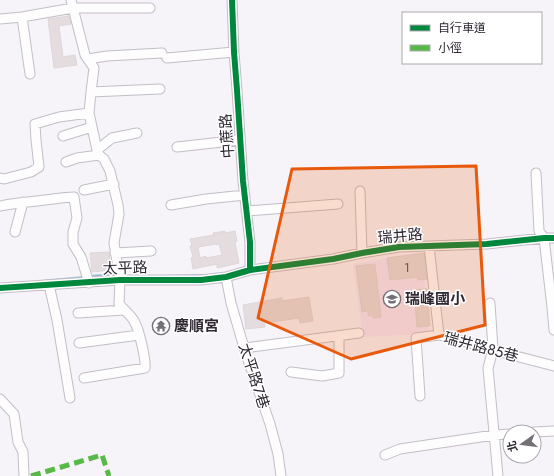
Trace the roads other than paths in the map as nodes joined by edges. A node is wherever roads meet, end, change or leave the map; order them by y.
1 (232, 0) edge
2 (72, 4) edge
3 (150, 8) dead end
4 (22, 16) junction
5 (0, 19) edge
6 (234, 52) junction
7 (88, 59) junction
8 (30, 74) dead end
9 (160, 90) dead end
10 (91, 92) junction
11 (89, 113) junction
12 (92, 127) junction
13 (137, 133) dead end
14 (63, 136) dead end
15 (240, 140) junction
16 (177, 147) dead end
17 (98, 152) junction
18 (66, 162) dead end
19 (536, 173) dead end
20 (0, 178) edge
21 (114, 184) junction
22 (84, 190) dead end
23 (360, 191) dead end
24 (245, 195) junction
25 (23, 202) junction
26 (338, 204) dead end
27 (171, 205) dead end
28 (0, 206) edge
29 (246, 211) junction
30 (15, 232) dead end
31 (544, 238) junction
32 (554, 238) edge
33 (429, 246) junction
34 (151, 251) dead end
35 (115, 253) junction
36 (362, 253) junction
37 (250, 270) junction
38 (226, 277) junction
39 (120, 280) junction
40 (88, 283) junction
41 (49, 285) junction
42 (0, 288) edge
43 (490, 303) dead end
44 (124, 310) junction
45 (78, 313) dead end
46 (554, 330) edge
47 (359, 333) dead end
48 (139, 335) junction
49 (439, 335) junction
50 (339, 336) junction
51 (79, 343) dead end
52 (244, 348) junction
53 (493, 349) junction
54 (554, 366) edge
55 (291, 372) dead end
56 (84, 378) dead end
57 (420, 396) dead end
58 (70, 398) dead end
59 (0, 399) edge
60 (554, 430) edge
61 (542, 431) edge
62 (502, 434) edge
63 (494, 435) junction
64 (385, 455) dead end
65 (24, 476) edge
66 (281, 476) edge
67 (498, 476) edge

1 - 6 street, 中蔗路
2 - 3 street
2 - 4 street
2 - 7 street
4 - 5 street
4 - 8 street
6 - 7 street
6 - 15 street, 中蔗路
7 - 10 street
9 - 10 street
10 - 11 street
11 - 12 street
11 - 20 street
12 - 14 street
12 - 17 street
13 - 17 street
15 - 16 street
15 - 24 street, 中蔗路
17 - 18 street
17 - 21 street
19 - 31 street
21 - 22 street
21 - 35 street
23 - 36 street
24 - 27 street
24 - 29 street, 中蔗路
25 - 28 street
25 - 30 street
25 - 40 street
26 - 29 street
29 - 37 street, 中蔗路
31 - 32 street, 瑞井路
31 - 33 street, 瑞井路
31 - 46 street
33 - 36 street, 瑞井路
33 - 49 street
34 - 35 street
35 - 39 street
36 - 37 street, 瑞井路
37 - 38 street, 太平路
38 - 39 street, 太平路
38 - 52 street, 太平路7巷
39 - 40 street, 太平路
39 - 44 street
40 - 41 street, 太平路
41 - 42 street, 太平路
41 - 58 street
43 - 53 street
44 - 45 street
44 - 48 street
47 - 50 street
48 - 51 street
48 - 56 street
49 - 53 street, 瑞井路85巷
49 - 57 street, 瑞井路85巷
50 - 52 street
50 - 55 street
52 - 66 street, 太平路7巷
53 - 54 street, 瑞井路85巷
53 - 63 street
59 - 65 street
60 - 61 street
62 - 63 street
63 - 64 street
63 - 67 street

